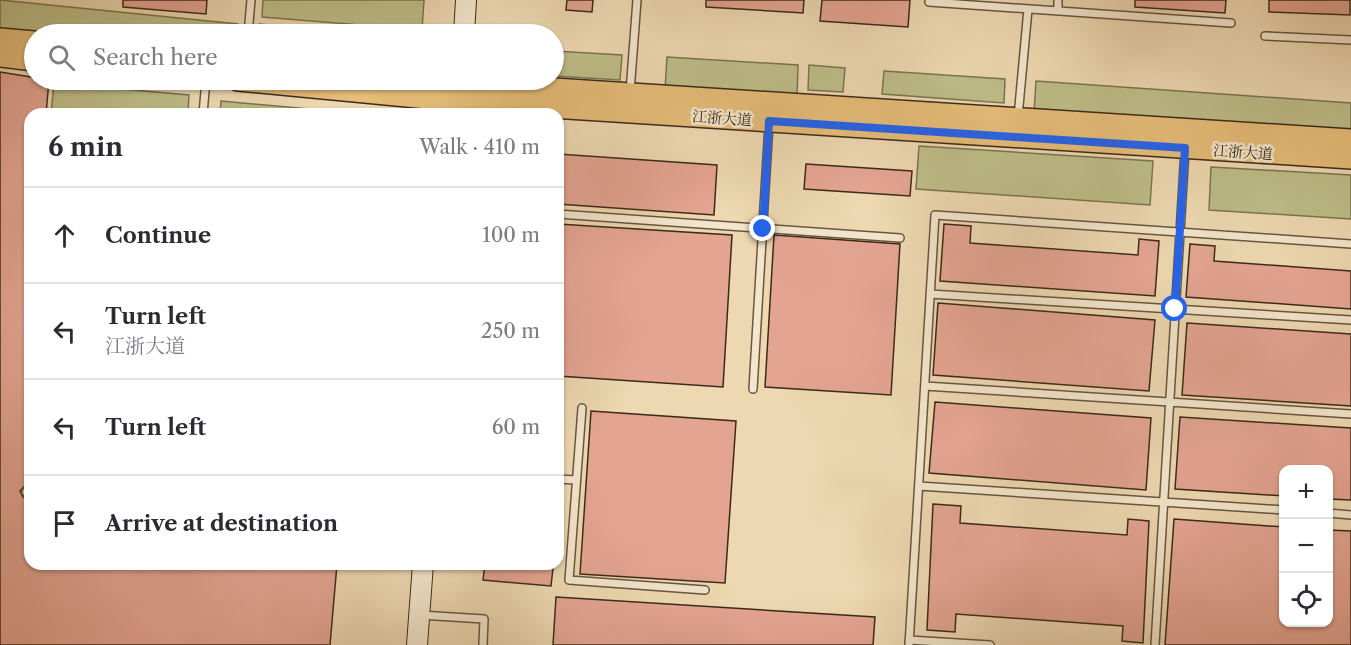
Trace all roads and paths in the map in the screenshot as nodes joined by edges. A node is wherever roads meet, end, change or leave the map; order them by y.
1 (251, 0) edge
2 (466, 0) edge
3 (637, 0) edge
4 (1059, 0) edge
5 (929, 2) dead end
6 (1028, 9) junction
7 (1058, 11) junction
8 (1231, 23) dead end
9 (249, 24) edge
10 (465, 24) edge
11 (1265, 36) dead end
12 (0, 39) edge
13 (1351, 40) edge
14 (24, 41) edge
15 (0, 56) edge
16 (24, 59) edge
17 (205, 90) edge
18 (385, 90) edge
19 (444, 90) edge
20 (459, 95) edge
21 (630, 95) junction
22 (204, 108) edge
23 (770, 112) junction
24 (1018, 119) junction
25 (1185, 139) junction
26 (1351, 140) edge
27 (1351, 158) edge
28 (564, 214) edge
29 (763, 229) junction
30 (1180, 233) junction
31 (900, 238) dead end
32 (1351, 244) edge
33 (930, 294) junction
34 (1175, 309) junction
35 (1351, 320) edge
36 (925, 386) junction
37 (753, 389) dead end
38 (1170, 402) junction
39 (582, 408) dead end
40 (1351, 414) edge
41 (564, 479) edge
42 (576, 480) junction
43 (919, 486) junction
44 (1164, 502) junction
45 (1279, 510) edge
46 (1333, 513) edge
47 (1351, 514) edge
48 (423, 570) edge
49 (705, 590) dead end
50 (420, 615) junction
51 (909, 643) edge
52 (417, 645) edge
53 (483, 645) edge
54 (990, 645) edge
55 (1155, 645) edge

1 - 9 lane
2 - 10 main road
3 - 21 lane
4 - 7 lane
5 - 6 lane
6 - 7 lane
6 - 24 lane
7 - 8 lane
11 - 13 lane
12 - 14 main road
15 - 16 main road
17 - 22 lane
18 - 20 main road, 江浙大道
19 - 20 main road, 江浙大道
20 - 21 main road, 江浙大道
20 - 23 main road, 江浙大道
21 - 23 main road, 江浙大道
23 - 24 main road, 江浙大道
23 - 25 main road, 江浙大道
23 - 29 lane
24 - 25 main road, 江浙大道
25 - 26 main road, 江浙大道
25 - 27 main road, 江浙大道
25 - 30 lane
28 - 29 lane
29 - 31 lane
29 - 37 lane
30 - 32 lane
30 - 33 lane
30 - 34 lane
33 - 34 lane
33 - 36 lane
34 - 35 lane
34 - 38 lane
36 - 38 lane
36 - 43 lane
38 - 40 lane
38 - 44 lane
39 - 42 lane
41 - 42 lane
42 - 49 lane
43 - 44 lane
43 - 51 lane
44 - 45 lane
44 - 55 lane
46 - 47 lane
48 - 50 main road
50 - 52 main road
50 - 53 lane
51 - 54 lane

